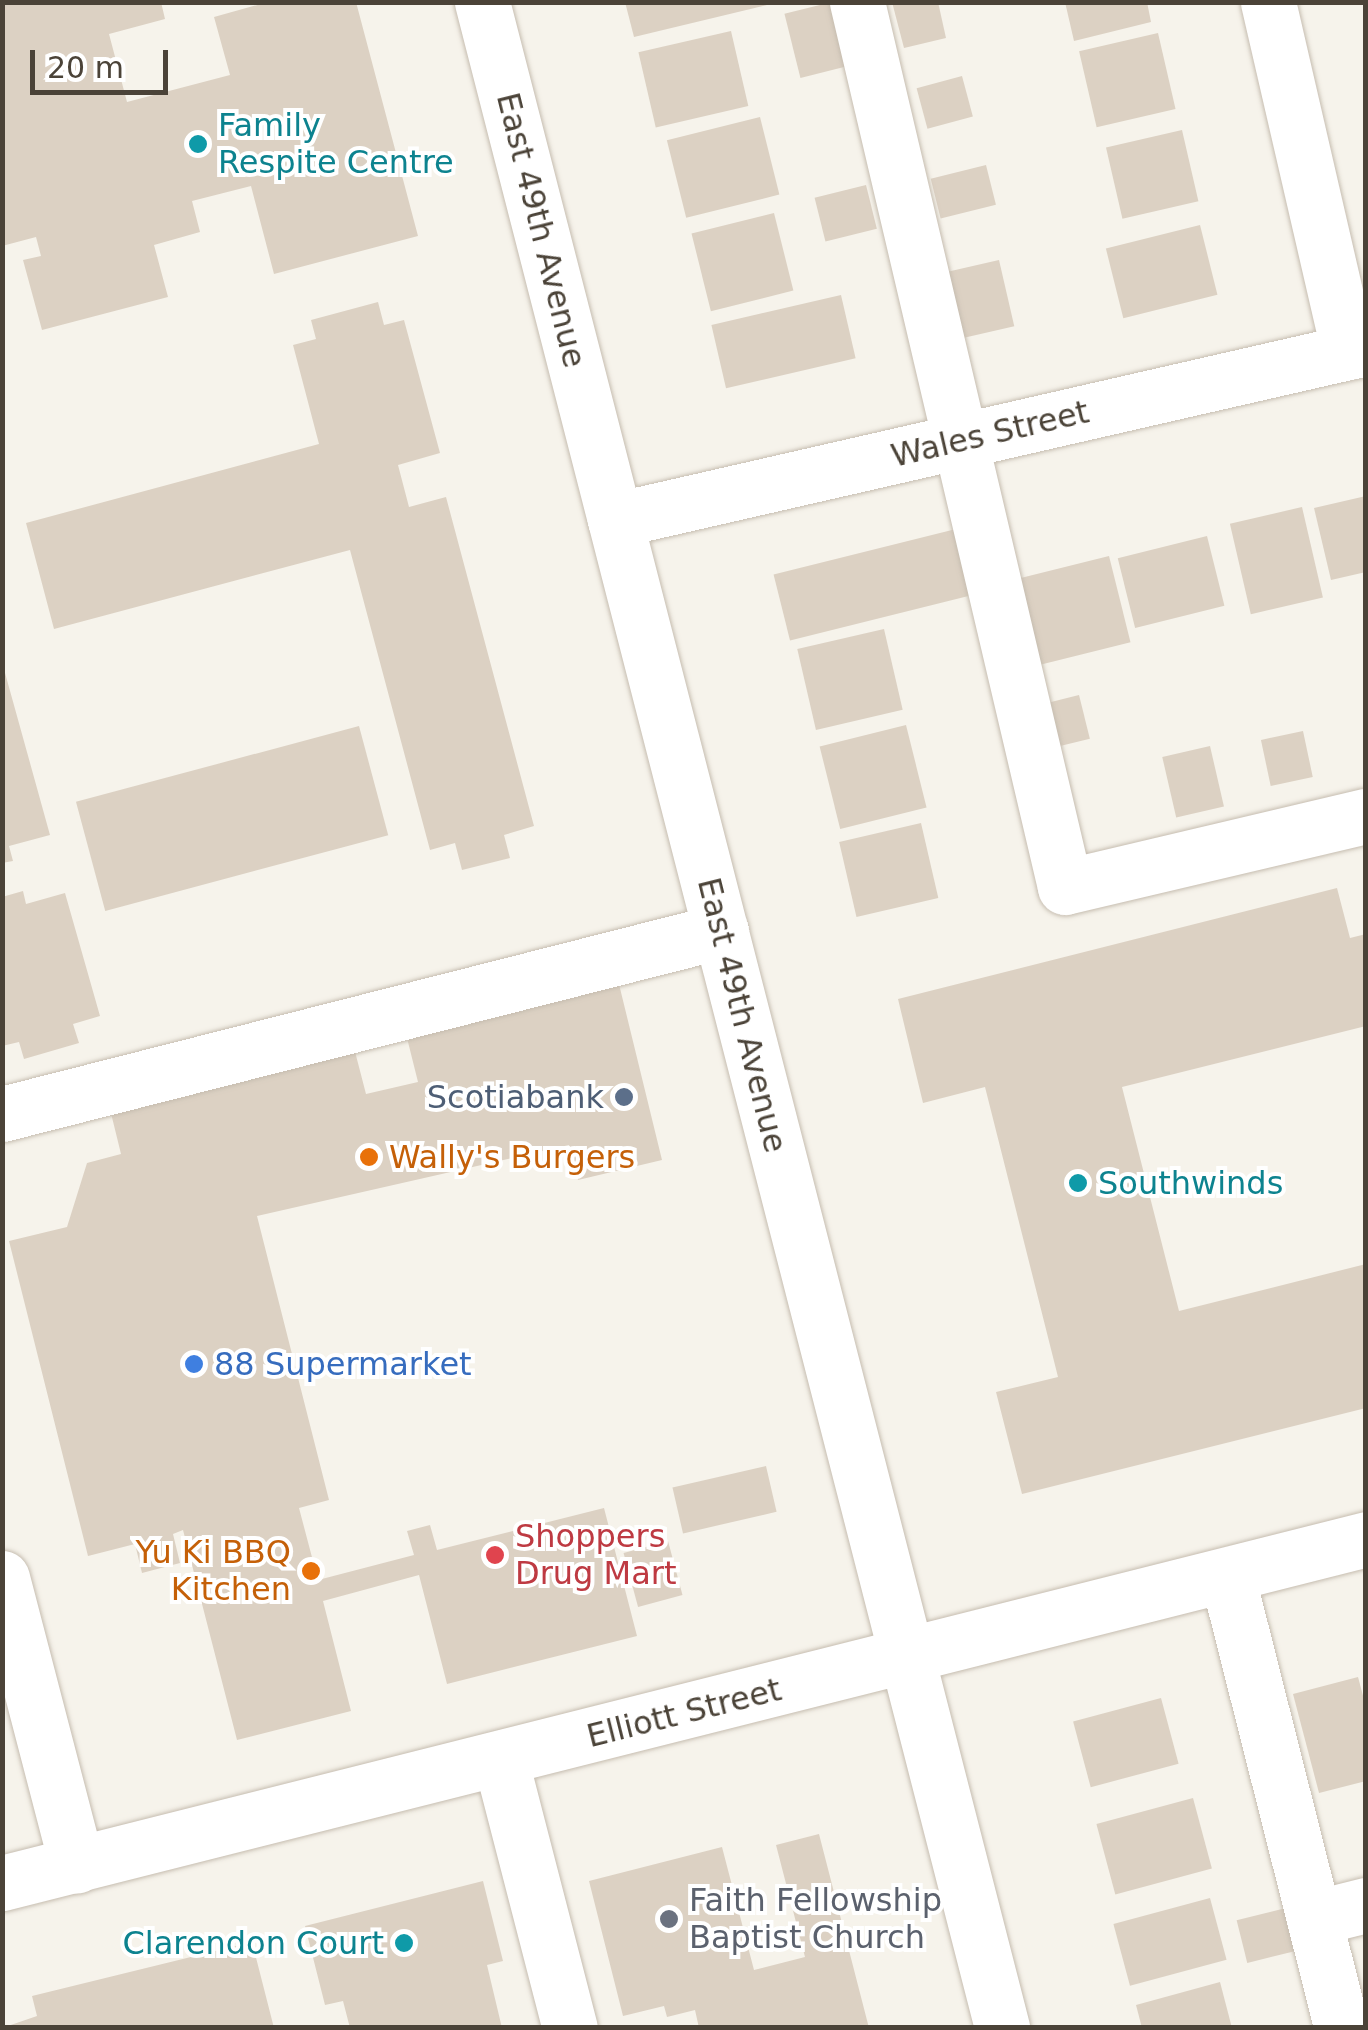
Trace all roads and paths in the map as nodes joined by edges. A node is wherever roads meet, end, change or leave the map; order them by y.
1 (482, 2) edge
2 (857, 2) edge
3 (1268, 2) edge
4 (1357, 350) edge
5 (960, 442) junction
6 (615, 520) junction
7 (1366, 816) edge
8 (721, 931) junction
9 (2, 1114) edge
10 (1366, 1539) edge
11 (1227, 1575) junction
12 (2, 1578) edge
13 (905, 1657) junction
14 (500, 1758) junction
15 (77, 1865) junction
16 (2, 1884) edge
17 (1340, 1911) edge
18 (570, 2028) edge
19 (1002, 2028) edge
20 (1342, 2028) edge

1 - 6 street, East 49th Avenue
2 - 5 street
3 - 4 street
4 - 5 street, Wales Street
5 - 6 street, Wales Street
5 - 7 street
6 - 8 street, East 49th Avenue
8 - 9 street
8 - 13 street, East 49th Avenue
10 - 11 street, Elliott Street
11 - 13 street, Elliott Street
11 - 17 street
12 - 15 street
13 - 14 street, Elliott Street
13 - 19 street, East 49th Avenue
14 - 15 street, Elliott Street
14 - 18 street
15 - 16 street, Elliott Street
17 - 20 street

